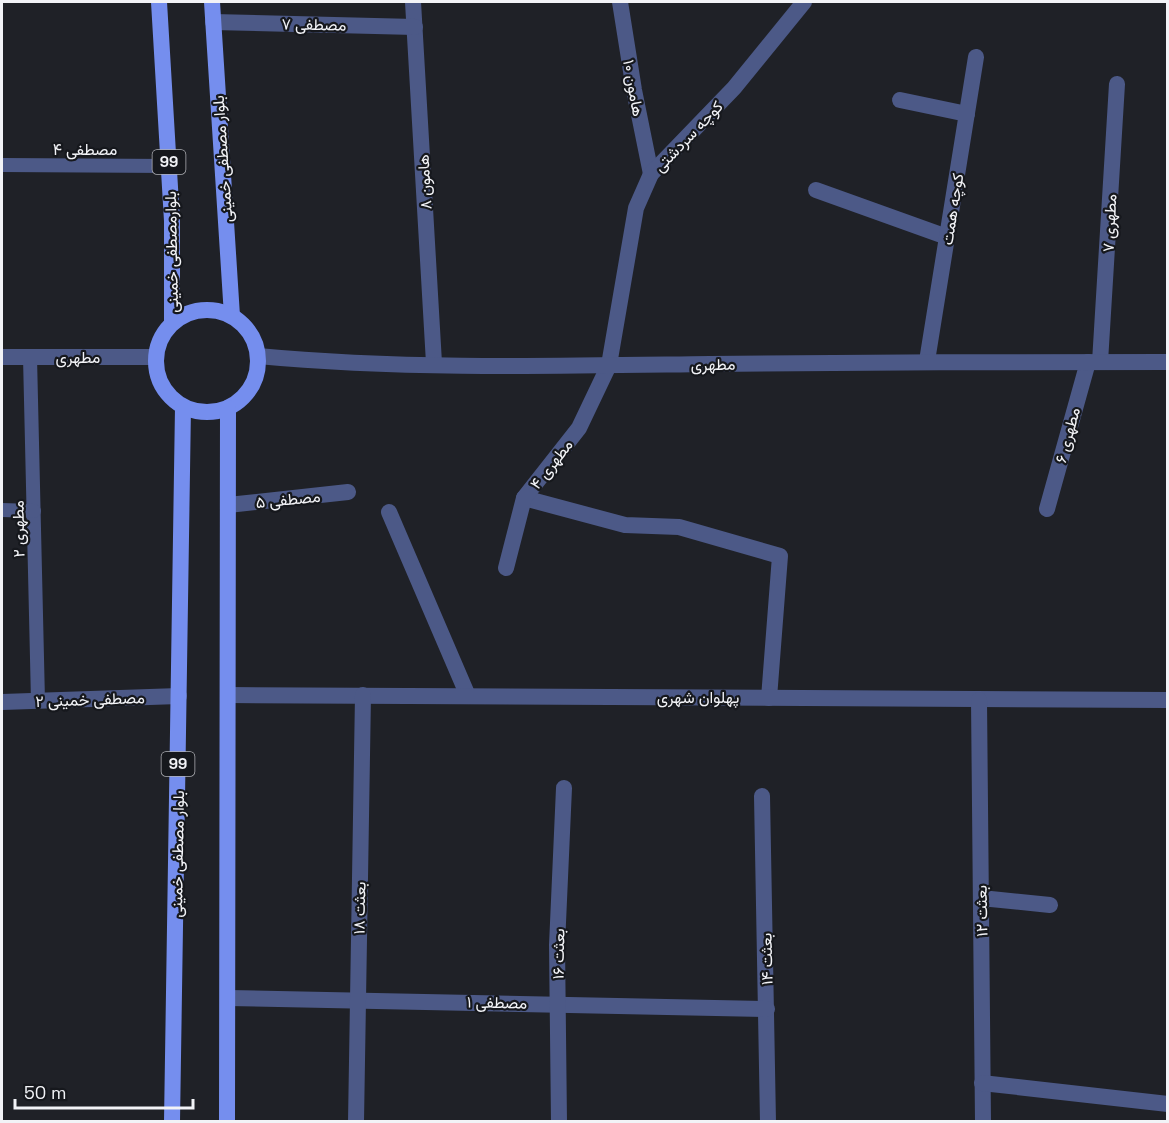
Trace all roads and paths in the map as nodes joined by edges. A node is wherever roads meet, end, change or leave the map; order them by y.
1 (159, 2) edge
2 (212, 2) edge
3 (413, 2) edge
4 (621, 2) edge
5 (804, 2) edge
6 (213, 22) junction
7 (415, 27) junction
8 (976, 57) dead end
9 (1117, 84) dead end
10 (900, 100) dead end
11 (967, 114) junction
12 (2, 165) edge
13 (169, 166) junction
14 (651, 174) junction
15 (816, 190) dead end
16 (947, 237) junction
17 (232, 316) junction
18 (172, 323) junction
19 (258, 356) junction
20 (2, 357) edge
21 (30, 357) junction
22 (155, 357) junction
23 (927, 361) junction
24 (1094, 362) junction
25 (1167, 362) edge
26 (434, 363) junction
27 (609, 365) junction
28 (183, 407) junction
29 (228, 408) junction
30 (348, 492) dead end
31 (524, 498) junction
32 (228, 505) junction
33 (1047, 509) dead end
34 (2, 510) edge
35 (34, 511) junction
36 (389, 512) dead end
37 (506, 568) dead end
38 (228, 694) junction
39 (363, 695) junction
40 (179, 696) junction
41 (468, 696) junction
42 (769, 698) junction
43 (979, 700) junction
44 (1167, 700) edge
45 (38, 701) junction
46 (2, 702) edge
47 (564, 788) dead end
48 (762, 796) dead end
49 (981, 898) junction
50 (1050, 905) dead end
51 (228, 998) junction
52 (357, 999) junction
53 (557, 1003) junction
54 (767, 1009) junction
55 (982, 1083) junction
56 (1167, 1104) edge
57 (172, 1122) edge
58 (227, 1122) edge
59 (356, 1122) edge
60 (559, 1122) edge
61 (768, 1122) edge
62 (983, 1122) edge

1 - 13 main road, بلوارمصطفی خمینی / 99
2 - 6 main road, بلوار مصطفی خمینی
3 - 7 street, هامون ۸
4 - 14 street, هامون ۱۰
5 - 14 street, کوچه سردشتی
6 - 7 street, مصطفی ۷
6 - 17 main road, بلوار مصطفی خمینی
7 - 26 street, هامون ۸
8 - 11 street, کوچه همت
9 - 24 street, مطهری ۷
10 - 11 street
11 - 16 street, کوچه همت
12 - 13 lane, مصطفی ۴
13 - 18 main road, بلوارمصطفی خمینی / 99
14 - 27 street, کوچه سردشتی
15 - 16 street
16 - 23 street, کوچه همت
17 - 18 main road
17 - 19 main road
18 - 22 main road
19 - 26 street, مطهری
19 - 29 main road
20 - 21 street, مطهری
21 - 22 street, مطهری
21 - 35 lane, مطهری ۲
22 - 28 main road
23 - 24 street, مطهری
23 - 27 street, مطهری
24 - 25 street, مطهری
24 - 33 street, مطهری ۶
26 - 27 street, مطهری
27 - 31 street, مطهری ۴
28 - 29 main road
28 - 40 main road, بلوار مصطفی خمینی / 99
29 - 32 main road
30 - 32 street, مصطفی ۵
31 - 37 street, مطهری ۴
31 - 42 street
32 - 38 main road
34 - 35 lane
35 - 45 lane, مطهری ۲
36 - 41 street
38 - 39 street, پهلوان شهری
38 - 51 main road
39 - 41 street, پهلوان شهری
39 - 52 street, بعثت ۱۸
40 - 45 street, مصطفی خمینی ۲
40 - 57 main road, بلوار مصطفی خمینی / 99
41 - 42 street, پهلوان شهری
42 - 43 street, پهلوان شهری
43 - 44 street, پهلوان شهری
43 - 49 street, بعثت ۱۲
45 - 46 street, مصطفی خمینی ۲
47 - 53 street, بعثت ۱۶
48 - 54 street, بعثت ۱۴
49 - 50 street
49 - 55 street, بعثت ۱۲
51 - 52 street, مصطفی ۱
51 - 58 main road
52 - 53 street, مصطفی ۱
52 - 59 street, بعثت ۱۸
53 - 54 street, مصطفی ۱
53 - 60 street, بعثت ۱۶
54 - 61 street, بعثت ۱۴
55 - 56 street
55 - 62 street, بعثت ۱۲

